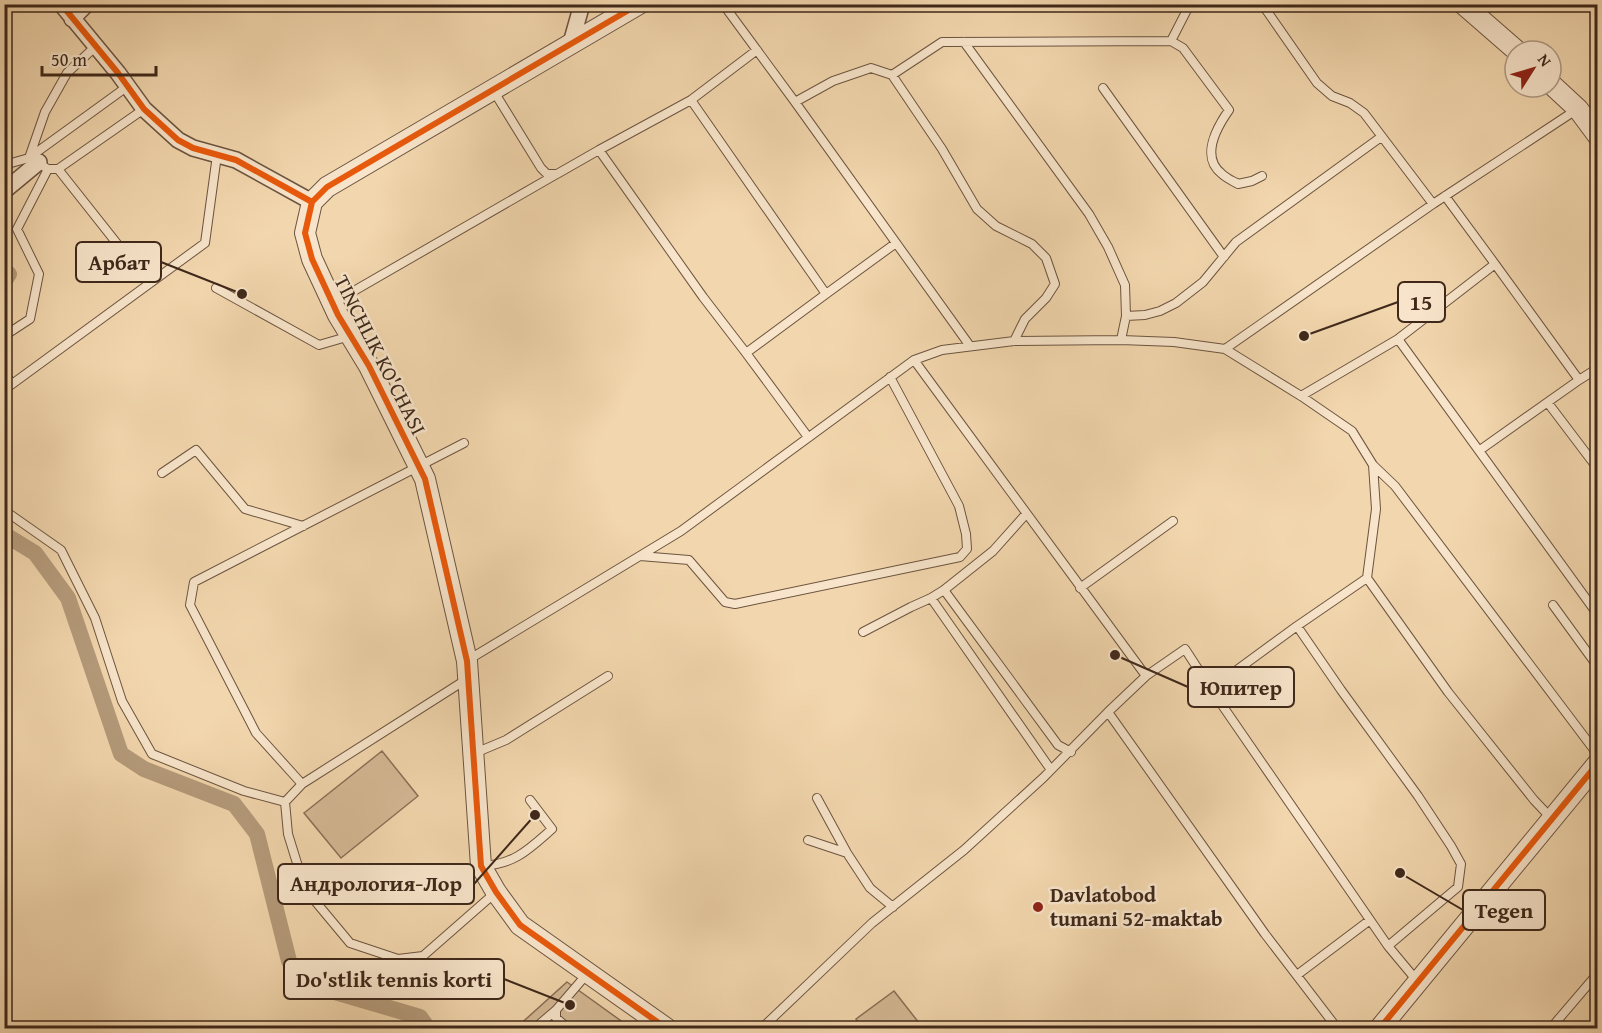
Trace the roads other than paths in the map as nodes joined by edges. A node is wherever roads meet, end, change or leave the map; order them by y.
1 (61, 4) edge
2 (87, 4) edge
3 (582, 4) edge
4 (639, 4) edge
5 (723, 4) edge
6 (1190, 4) edge
7 (1262, 4) edge
8 (1463, 4) edge
9 (72, 19) junction
10 (1503, 39) edge
11 (1171, 41) junction
12 (964, 42) junction
13 (571, 43) junction
14 (96, 46) junction
15 (757, 50) junction
16 (892, 75) junction
17 (128, 86) junction
18 (1102, 88) dead end
19 (492, 89) junction
20 (1563, 95) edge
21 (691, 100) junction
22 (795, 102) junction
23 (144, 109) junction
24 (1578, 109) junction
25 (1598, 136) edge
26 (1381, 137) junction
27 (600, 150) junction
28 (218, 153) junction
29 (38, 163) junction
30 (4, 165) edge
31 (58, 169) junction
32 (557, 174) junction
33 (1262, 176) dead end
34 (4, 191) edge
35 (1445, 196) junction
36 (312, 202) junction
37 (1433, 204) junction
38 (896, 243) junction
39 (1224, 256) junction
40 (1495, 264) junction
41 (149, 284) junction
42 (216, 288) dead end
43 (826, 294) junction
44 (333, 303) junction
45 (1126, 316) junction
46 (4, 336) edge
47 (351, 336) junction
48 (1398, 339) junction
49 (1122, 340) junction
50 (1014, 341) junction
51 (970, 346) junction
52 (1225, 349) junction
53 (746, 353) junction
54 (914, 360) junction
55 (1598, 368) edge
56 (4, 373) edge
57 (890, 377) junction
58 (1579, 380) junction
59 (12, 384) junction
60 (4, 390) edge
61 (1301, 396) junction
62 (1548, 403) junction
63 (808, 437) junction
64 (464, 443) dead end
65 (1480, 450) junction
66 (1373, 465) junction
67 (419, 467) junction
68 (1598, 470) edge
69 (162, 473) dead end
70 (1026, 514) junction
71 (4, 516) edge
72 (1173, 521) dead end
73 (303, 526) junction
74 (640, 556) junction
75 (1366, 578) junction
76 (1080, 588) junction
77 (944, 590) junction
78 (931, 598) junction
79 (1552, 605) dead end
80 (1598, 615) edge
81 (1297, 626) junction
82 (863, 632) dead end
83 (1598, 667) edge
84 (468, 670) junction
85 (608, 676) dead end
86 (1146, 676) junction
87 (1211, 689) junction
88 (1108, 712) junction
89 (1071, 752) junction
90 (474, 753) junction
91 (1598, 755) edge
92 (1598, 763) edge
93 (1051, 770) junction
94 (302, 784) junction
95 (817, 798) dead end
96 (530, 800) dead end
97 (285, 802) junction
98 (1552, 819) junction
99 (808, 840) dead end
100 (847, 853) junction
101 (482, 866) junction
102 (496, 892) junction
103 (893, 907) junction
104 (1370, 920) junction
105 (1388, 946) junction
106 (588, 973) junction
107 (1598, 974) edge
108 (1297, 975) junction
109 (1418, 982) junction
110 (556, 1010) junction
111 (535, 1029) edge
112 (568, 1029) edge
113 (666, 1029) edge
114 (762, 1029) edge
115 (1337, 1029) edge
116 (1380, 1029) edge
117 (1551, 1029) edge

1 - 9 street
2 - 9 street
3 - 13 street
4 - 13 street
5 - 15 lane
6 - 11 lane
7 - 26 lane
8 - 10 street
9 - 14 street
11 - 12 lane
11 - 33 lane
12 - 16 lane
12 - 45 lane
13 - 19 street
14 - 17 street
14 - 29 lane
15 - 21 lane
15 - 22 lane
16 - 22 lane
16 - 50 lane
17 - 23 street
17 - 29 lane
18 - 39 lane
19 - 32 lane
19 - 36 street
20 - 24 street
21 - 27 lane
21 - 43 lane
22 - 38 lane
23 - 28 street
23 - 31 lane
24 - 25 street
24 - 35 lane
26 - 37 lane
26 - 39 lane
27 - 32 lane
27 - 53 lane
28 - 36 street
28 - 41 lane
29 - 30 lane
29 - 31 lane
29 - 34 street
29 - 46 lane
31 - 41 lane
32 - 44 lane
35 - 37 lane
35 - 40 lane
36 - 44 street, TINCHLIK KO'CHASI
37 - 52 lane
38 - 43 lane
38 - 51 lane
39 - 45 lane
40 - 48 lane
40 - 58 lane
41 - 59 lane
42 - 47 lane
43 - 53 lane
44 - 47 street, TINCHLIK KO'CHASI
45 - 49 lane
47 - 67 street, TINCHLIK KO'CHASI
48 - 61 lane
48 - 65 lane
49 - 50 lane
49 - 52 lane
50 - 51 lane
51 - 54 lane
52 - 61 lane
53 - 63 lane
54 - 57 lane
54 - 70 lane
55 - 58 lane
56 - 59 lane
57 - 63 lane
57 - 74 lane
58 - 62 lane
59 - 60 lane
61 - 66 lane
62 - 65 lane
62 - 68 lane
63 - 74 lane
64 - 67 lane
65 - 80 lane
66 - 75 lane
66 - 91 lane
67 - 73 lane
67 - 84 street, TINCHLIK KO'CHASI
69 - 73 lane
70 - 76 lane
70 - 77 lane
71 - 97 lane
72 - 76 lane
73 - 94 lane
74 - 84 lane
75 - 81 lane
75 - 98 lane
76 - 86 lane
77 - 78 lane
77 - 89 lane
78 - 82 lane
78 - 93 lane
79 - 83 lane
81 - 87 lane
81 - 105 lane
84 - 90 street, TINCHLIK KO'CHASI
84 - 94 lane
85 - 90 lane
86 - 87 lane
86 - 88 lane
87 - 104 lane
88 - 89 lane
88 - 108 lane
89 - 93 lane
90 - 101 street, TINCHLIK KO'CHASI
92 - 98 street
93 - 103 lane
94 - 97 lane
95 - 100 lane
96 - 101 lane
97 - 102 lane
98 - 109 street
99 - 100 lane
100 - 103 lane
101 - 102 street, TINCHLIK KO'CHASI
102 - 106 street, TINCHLIK KO'CHASI
103 - 114 lane
104 - 105 lane
104 - 108 lane
105 - 109 lane
106 - 110 lane
106 - 113 street, TINCHLIK KO'CHASI
107 - 117 lane
108 - 115 lane
109 - 116 street
110 - 111 lane
110 - 112 lane

